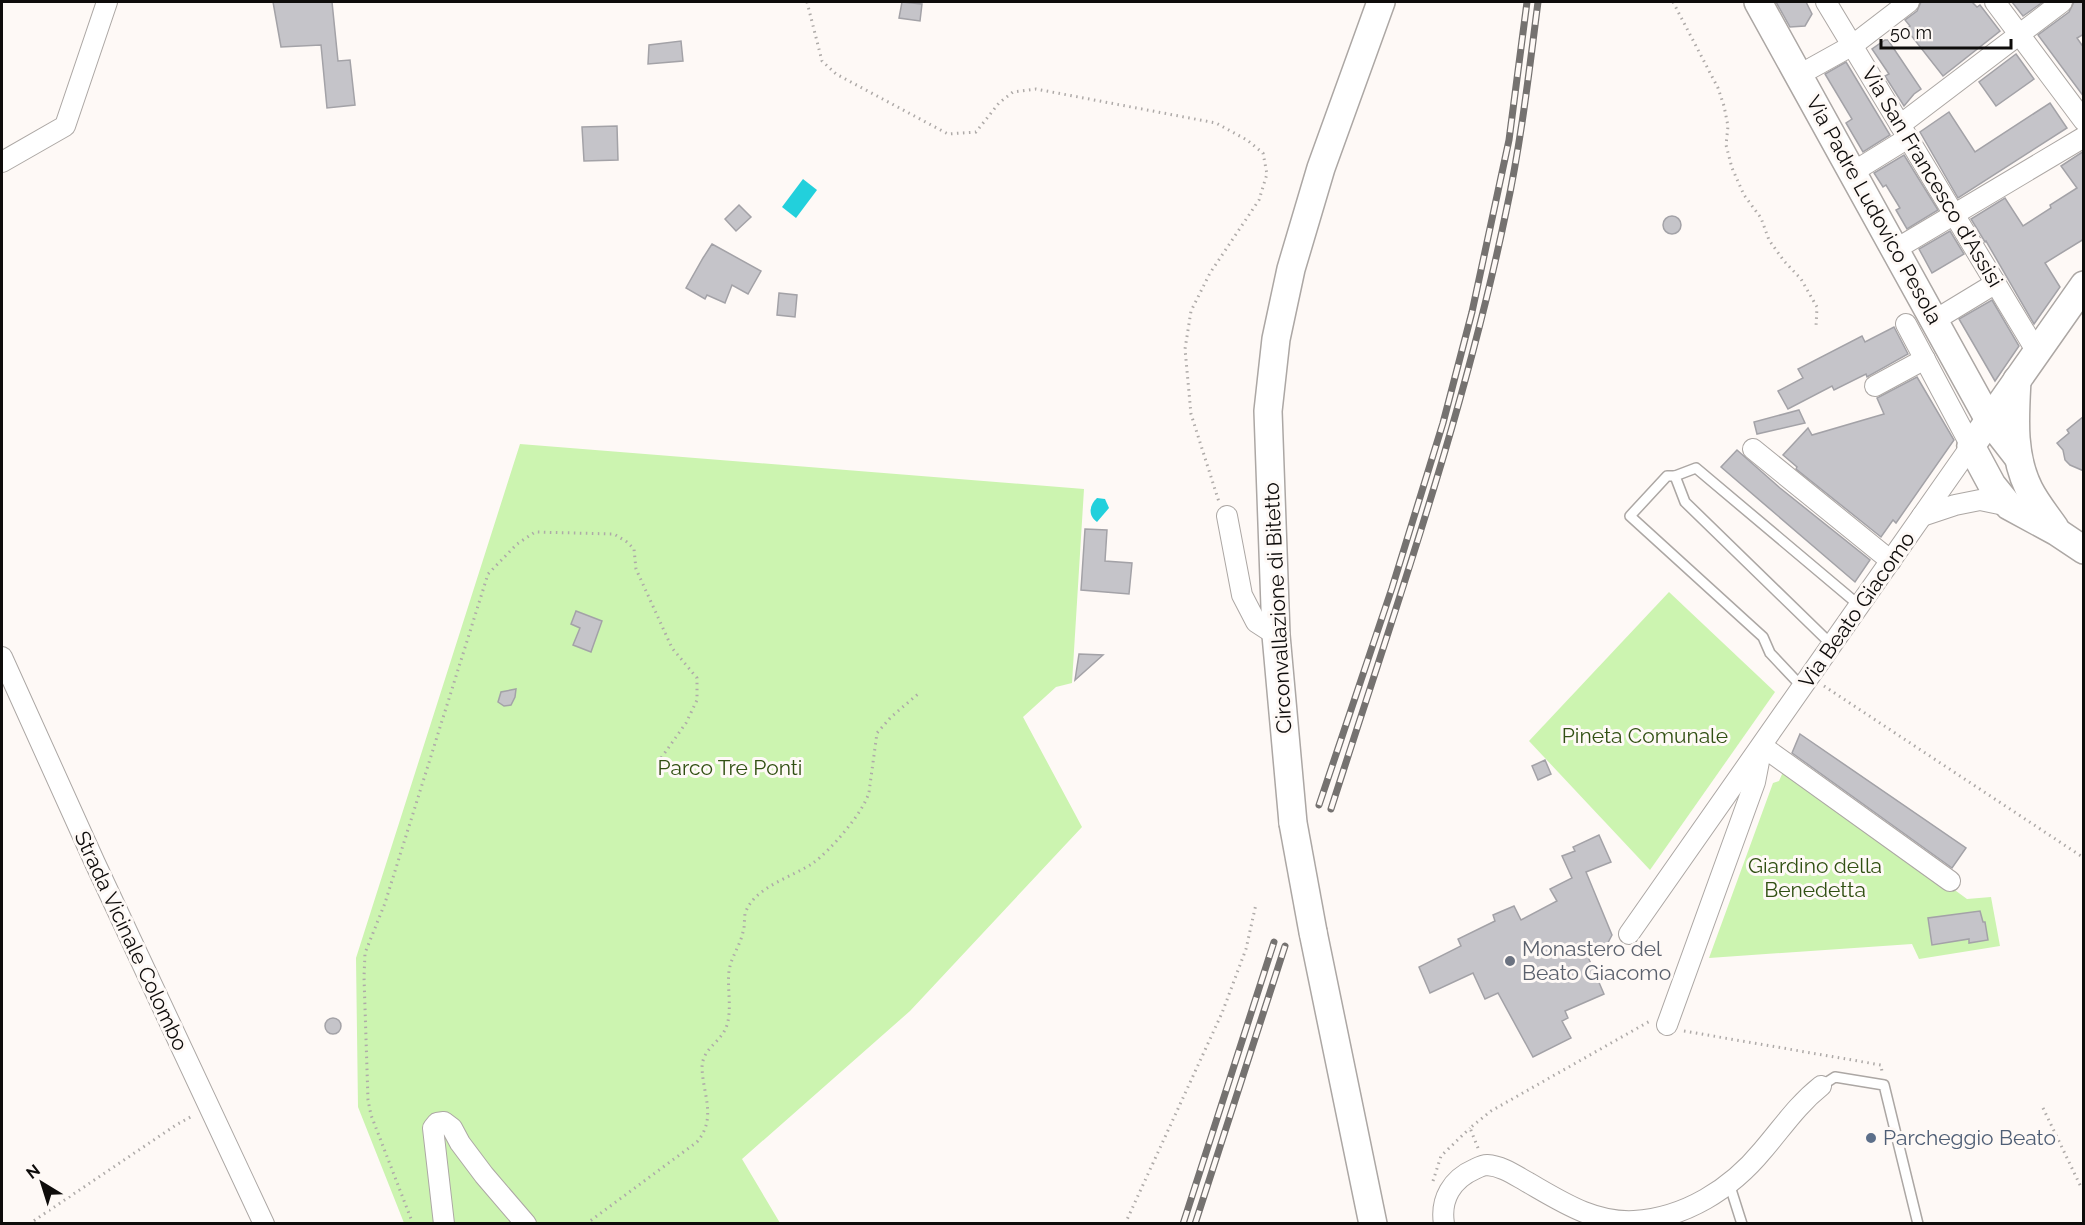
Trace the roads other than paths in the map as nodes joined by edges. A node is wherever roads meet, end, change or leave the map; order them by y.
1 (107, 2) edge
2 (1381, 2) edge
3 (1758, 2) edge
4 (1826, 2) edge
5 (1909, 2) edge
6 (1995, 2) edge
7 (2062, 2) edge
8 (2020, 35) junction
9 (1853, 45) junction
10 (1799, 75) junction
11 (2084, 121) edge
12 (1904, 131) junction
13 (2084, 137) edge
14 (2, 162) edge
15 (1853, 172) junction
16 (1954, 214) junction
17 (1896, 249) junction
18 (1996, 283) junction
19 (2084, 285) edge
20 (1935, 320) junction
21 (1906, 324) dead end
22 (2037, 352) junction
23 (1925, 359) junction
24 (2017, 380) junction
25 (1875, 386) dead end
26 (1989, 420) junction
27 (1971, 446) junction
28 (1752, 449) dead end
29 (2017, 456) junction
30 (1675, 476) junction
31 (2009, 506) junction
32 (1227, 516) road end
33 (1923, 516) junction
34 (2057, 532) junction
35 (2084, 550) edge
36 (1891, 561) junction
37 (1860, 606) junction
38 (1276, 635) junction
39 (1832, 645) junction
40 (2, 657) edge
41 (1806, 682) junction
42 (1762, 746) junction
43 (1950, 881) dead end
44 (1629, 934) dead end
45 (1660, 1022) road end
46 (1821, 1086) joint
47 (1729, 1182) junction
48 (264, 1224) edge
49 (444, 1224) edge
50 (526, 1224) edge
51 (1373, 1224) edge
52 (1444, 1224) edge
53 (1742, 1224) edge
54 (1918, 1224) edge

1 - 14 street
2 - 38 main road, Circonvallazione di Bitetto
3 - 10 main road, Via Padre Ludovico Pesola
4 - 9 street, Via San Francesco d'Assisi
5 - 9 street
6 - 8 street
7 - 8 street
8 - 11 street
8 - 12 street
9 - 10 street
9 - 12 street, Via San Francesco d'Assisi
10 - 15 main road, Via Padre Ludovico Pesola
12 - 15 street
12 - 16 street, Via San Francesco d'Assisi
13 - 16 street
15 - 17 main road, Via Padre Ludovico Pesola
16 - 17 street
16 - 18 street, Via San Francesco d'Assisi
17 - 20 main road, Via Padre Ludovico Pesola
18 - 20 street
18 - 22 street, Via San Francesco d'Assisi
19 - 22 main road, Via Beato Giacomo
20 - 26 main road, Via Padre Ludovico Pesola
21 - 23 street
22 - 24 main road, Via Beato Giacomo
23 - 25 street
23 - 27 street
24 - 26 main road, Via Beato Giacomo
24 - 29 main road
26 - 27 main road, Via Beato Giacomo
26 - 29 main road, Via Padre Ludovico Pesola
27 - 31 main road
27 - 33 street, Via Beato Giacomo
28 - 36 street
29 - 34 main road
30 - 37 lane
30 - 39 lane
30 - 41 lane
31 - 33 street
31 - 34 main road
32 - 38 street
33 - 36 street, Via Beato Giacomo
34 - 35 main road
36 - 37 street, Via Beato Giacomo
37 - 39 street, Via Beato Giacomo
38 - 51 main road, Circonvallazione di Bitetto, bridge
39 - 41 street, Via Beato Giacomo
40 - 48 street, Strada Vicinale Colombo
41 - 42 street, Via Beato Giacomo
42 - 43 street
42 - 44 street, Via Beato Giacomo
42 - 45 street
46 - 47 street
46 - 54 lane
47 - 52 street
47 - 53 lane
49 - 50 street

